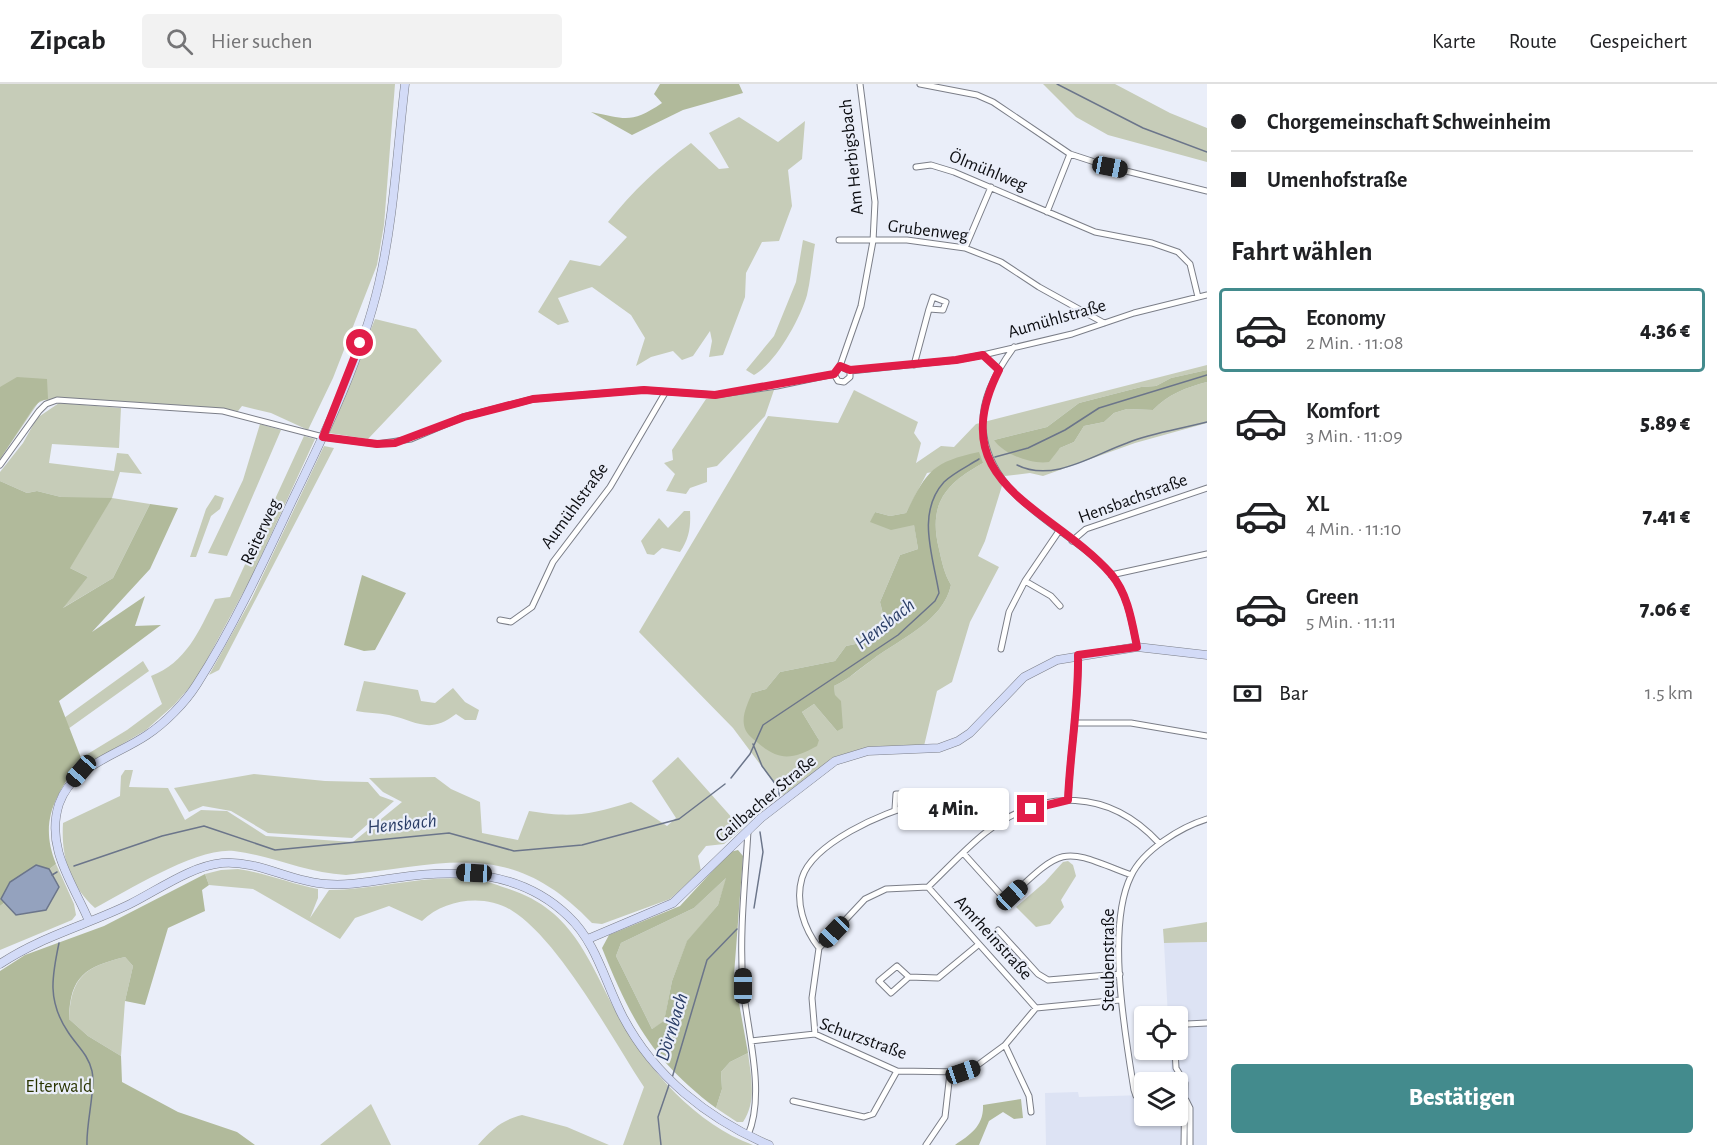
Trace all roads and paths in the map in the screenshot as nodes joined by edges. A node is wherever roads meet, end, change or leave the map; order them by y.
1 (405, 84) edge
2 (860, 84) edge
3 (920, 84) edge
4 (1070, 154) junction
5 (916, 167) dead end
6 (992, 187) junction
7 (1207, 190) edge
8 (1047, 212) junction
9 (839, 240) dead end
10 (873, 241) junction
11 (965, 248) junction
12 (1207, 295) edge
13 (1198, 297) junction
14 (929, 309) dead end
15 (1104, 323) junction
16 (1014, 347) junction
17 (983, 355) junction
18 (914, 365) junction
19 (840, 366) junction
20 (850, 370) junction
21 (999, 370) junction
22 (834, 374) junction
23 (665, 393) junction
24 (323, 437) junction
25 (0, 465) edge
26 (1207, 488) edge
27 (1059, 531) junction
28 (1072, 541) junction
29 (1207, 554) edge
30 (1111, 575) junction
31 (1025, 581) junction
32 (1060, 606) dead end
33 (500, 620) dead end
34 (1137, 647) junction
35 (1001, 649) dead end
36 (1078, 655) junction
37 (1207, 655) edge
38 (1076, 723) junction
39 (1207, 736) edge
40 (1068, 800) junction
41 (895, 809) junction
42 (1207, 819) edge
43 (748, 831) junction
44 (1159, 843) junction
45 (964, 854) junction
46 (1131, 875) junction
47 (928, 887) junction
48 (89, 921) junction
49 (998, 930) dead end
50 (588, 939) junction
51 (978, 945) junction
52 (819, 948) junction
53 (0, 964) edge
54 (1120, 974) junction
55 (909, 977) junction
56 (1120, 1000) junction
57 (1036, 1008) junction
58 (1207, 1023) edge
59 (1188, 1024) edge
60 (815, 1034) junction
61 (751, 1041) junction
62 (1005, 1045) junction
63 (897, 1071) junction
64 (950, 1073) junction
65 (1134, 1090) edge
66 (793, 1101) dead end
67 (1188, 1104) edge
68 (1032, 1113) dead end
69 (1184, 1126) edge
70 (748, 1136) junction
71 (769, 1145) edge
72 (926, 1145) edge
73 (1184, 1145) edge
74 (1190, 1145) edge

1 - 24 street, Reiterweg
2 - 10 street, Am Herbigsbach
3 - 4 street
4 - 7 street
4 - 8 street
5 - 6 street, Ölmühlweg
6 - 8 street, Ölmühlweg
6 - 11 street
8 - 13 street, Ölmühlweg
9 - 10 street, Grubenweg
10 - 11 street, Grubenweg
10 - 19 street, Am Herbigsbach
11 - 15 street, Grubenweg
12 - 13 street, Aumühlstraße
13 - 15 street, Aumühlstraße
14 - 18 street
15 - 16 street, Aumühlstraße
16 - 17 street, Aumühlstraße
16 - 21 street
17 - 18 street, Aumühlstraße
17 - 21 street
18 - 20 street, Aumühlstraße
19 - 20 street, Aumühlstraße
19 - 22 street
20 - 22 street, Aumühlstraße
21 - 27 street
22 - 23 street, Aumühlstraße
23 - 24 street, Aumühlstraße
23 - 33 street, Aumühlstraße
24 - 25 street, Aumühlstraße
24 - 48 street, Reiterweg
26 - 28 street, Hensbachstraße
27 - 28 street
27 - 31 street
28 - 30 street
29 - 30 street
30 - 34 street
31 - 32 street
31 - 35 street
34 - 36 street, Gailbacher Straße
34 - 37 street, Gailbacher Straße
36 - 38 street
36 - 43 street, Gailbacher Straße
38 - 39 street
38 - 40 street
40 - 44 street
40 - 45 street
41 - 41 street
41 - 52 street
42 - 44 street, Steubenstraße
43 - 50 street, Gailbacher Straße
43 - 61 street
44 - 46 street, Steubenstraße
45 - 46 street
45 - 47 street
46 - 54 street, Steubenstraße
47 - 51 street, Amrheinstraße
47 - 52 street
48 - 50 street
48 - 53 street
49 - 54 street
50 - 70 street
51 - 55 street
51 - 57 street, Amrheinstraße
52 - 60 street
54 - 56 street, Steubenstraße
55 - 55 street
56 - 57 street
56 - 65 street, Steubenstraße
57 - 62 street, Schurzstraße
58 - 59 street
60 - 61 street, Schurzstraße
60 - 63 street, Schurzstraße
61 - 70 street
62 - 64 street, Schurzstraße
62 - 68 street
63 - 64 street, Schurzstraße
63 - 66 street
64 - 72 street
67 - 74 street
69 - 73 street
70 - 71 street

